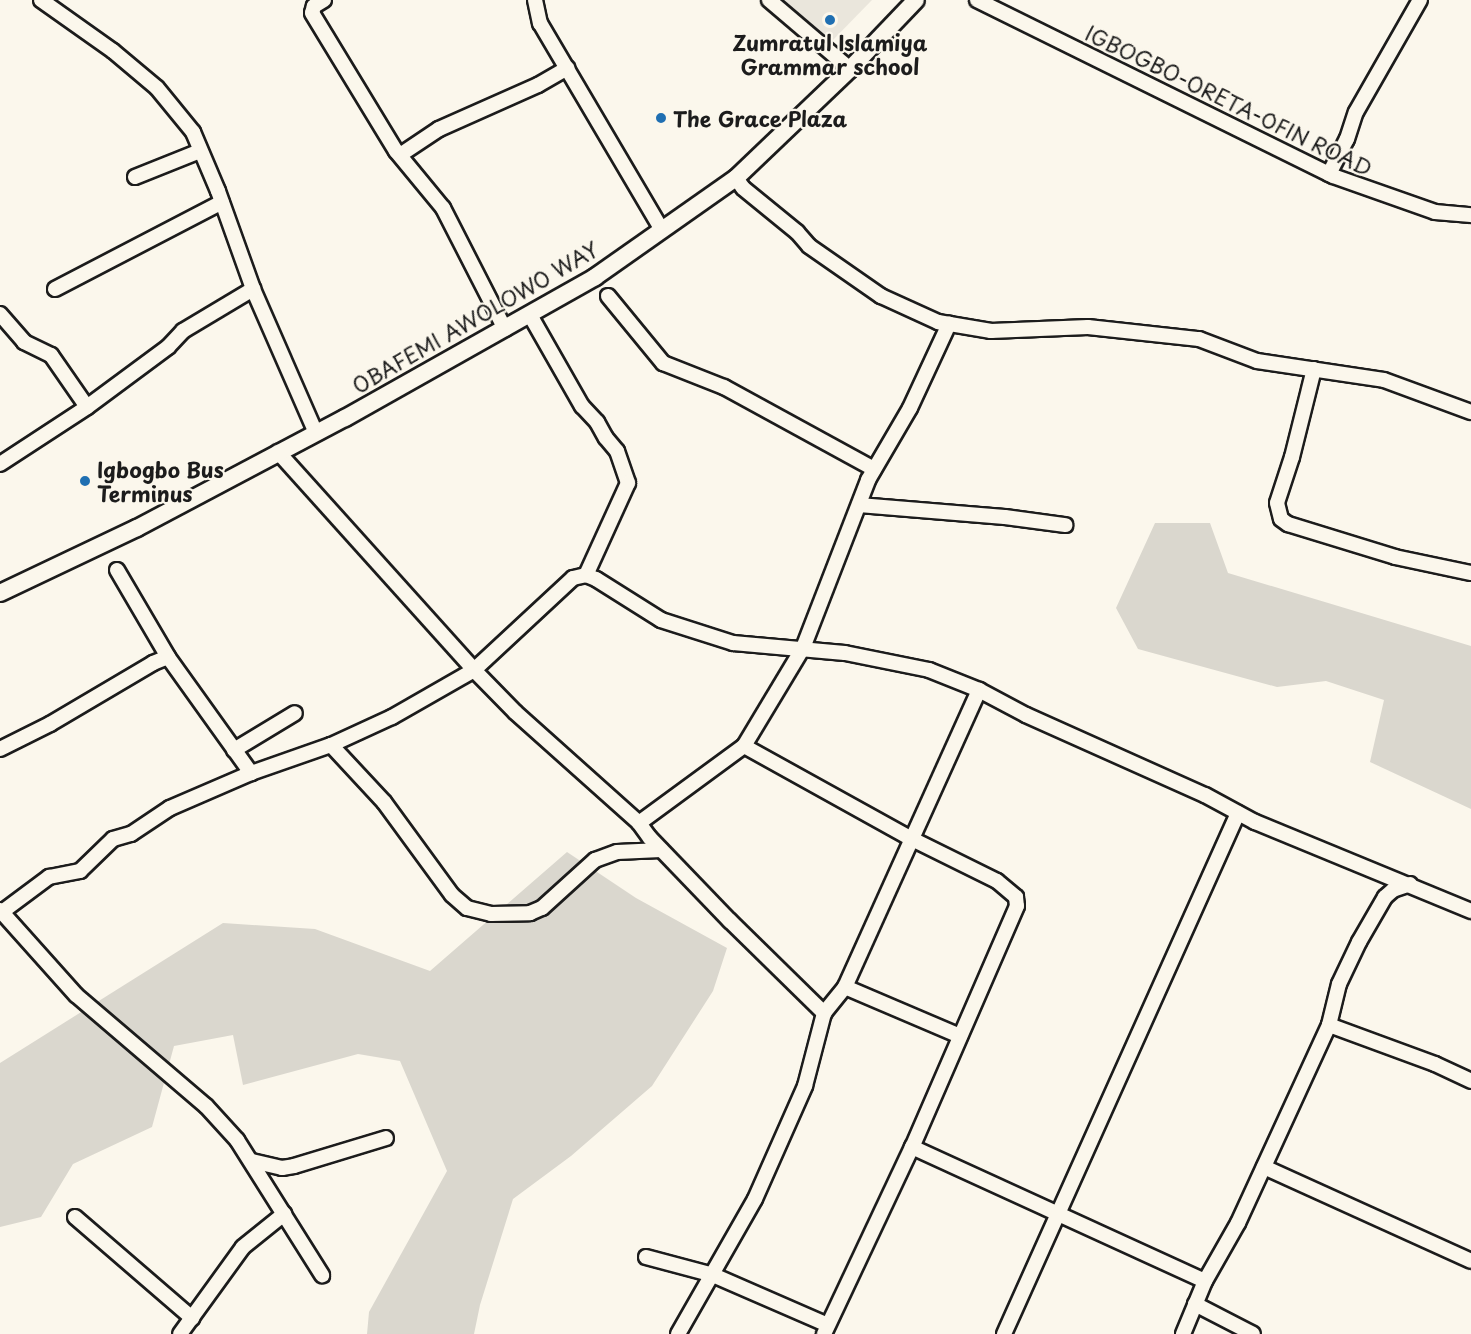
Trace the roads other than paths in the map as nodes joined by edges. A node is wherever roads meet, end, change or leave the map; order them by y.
1 (41, 0) edge
2 (324, 0) edge
3 (535, 0) edge
4 (769, 0) edge
5 (916, 0) edge
6 (977, 0) edge
7 (1420, 0) edge
8 (567, 68) junction
9 (850, 69) junction
10 (200, 151) junction
11 (400, 155) junction
12 (1329, 174) junction
13 (135, 177) dead end
14 (736, 178) junction
15 (222, 202) junction
16 (1471, 215) edge
17 (662, 230) junction
18 (55, 289) dead end
19 (253, 289) junction
20 (608, 297) dead end
21 (0, 314) edge
22 (530, 315) junction
23 (949, 324) junction
24 (505, 329) junction
25 (1314, 369) junction
26 (87, 407) junction
27 (1471, 412) edge
28 (316, 433) junction
29 (278, 452) junction
30 (0, 464) edge
31 (874, 468) junction
32 (859, 505) junction
33 (1065, 525) dead end
34 (117, 570) dead end
35 (1471, 573) edge
36 (585, 575) junction
37 (0, 593) edge
38 (804, 648) junction
39 (168, 657) junction
40 (474, 670) junction
41 (979, 690) junction
42 (295, 713) dead end
43 (331, 746) junction
44 (744, 746) junction
45 (0, 749) edge
46 (234, 750) junction
47 (250, 773) junction
48 (1238, 813) junction
49 (639, 823) junction
50 (910, 838) junction
51 (661, 850) junction
52 (1410, 884) junction
53 (1, 911) edge
54 (1471, 911) edge
55 (845, 987) junction
56 (824, 1013) junction
57 (1329, 1025) junction
58 (960, 1036) junction
59 (1471, 1081) edge
60 (386, 1138) dead end
61 (912, 1147) junction
62 (252, 1161) junction
63 (1264, 1167) junction
64 (1057, 1213) junction
65 (284, 1214) junction
66 (75, 1217) dead end
67 (645, 1257) dead end
68 (1471, 1261) edge
69 (322, 1275) dead end
70 (713, 1275) junction
71 (1205, 1281) junction
72 (1195, 1304) junction
73 (192, 1318) junction
74 (826, 1330) edge
75 (180, 1334) edge
76 (678, 1334) edge
77 (1004, 1334) edge
78 (1183, 1334) edge
79 (1253, 1334) edge

1 - 10 street
2 - 11 street
3 - 8 street
4 - 9 street
5 - 9 main road, OBAFEMI AWOLOWO WAY
6 - 12 street, IGBOGBO-ORETA-OFIN ROAD
7 - 12 street
8 - 11 street
8 - 17 street
9 - 14 main road, OBAFEMI AWOLOWO WAY
10 - 13 street
10 - 15 street
11 - 24 street
12 - 16 street, IGBOGBO-ORETA-OFIN ROAD
14 - 17 main road, OBAFEMI AWOLOWO WAY
14 - 23 street
15 - 18 street
15 - 19 street
17 - 22 main road, OBAFEMI AWOLOWO WAY
19 - 26 street
19 - 28 street
20 - 31 street
21 - 26 street
22 - 24 main road, OBAFEMI AWOLOWO WAY
22 - 36 street
23 - 25 street
23 - 31 street
24 - 28 main road, OBAFEMI AWOLOWO WAY
25 - 27 street
25 - 35 street
26 - 30 street
28 - 29 main road, OBAFEMI AWOLOWO WAY
29 - 37 main road, OBAFEMI AWOLOWO WAY
29 - 40 street
31 - 32 street
32 - 33 street
32 - 38 street
34 - 39 street
36 - 38 street
36 - 40 street
38 - 41 street
38 - 44 street
39 - 45 street
39 - 46 street
40 - 43 street
40 - 49 street
41 - 48 street
41 - 50 street
42 - 46 street
43 - 47 street
43 - 51 street
44 - 49 street
44 - 50 street
46 - 47 street
47 - 53 street
48 - 52 street
48 - 64 street
49 - 51 street
50 - 55 street
50 - 58 street
51 - 56 street
52 - 54 street
52 - 57 street
53 - 62 street
55 - 56 street
55 - 58 street
56 - 70 street
57 - 59 street
57 - 63 street
58 - 61 street
60 - 62 street
61 - 64 street
61 - 74 street
62 - 65 street
63 - 68 street
63 - 71 street
64 - 71 street
64 - 77 street
65 - 69 street
65 - 73 street
66 - 73 street
67 - 70 street
70 - 74 street
70 - 76 street
71 - 72 street
72 - 78 street
72 - 79 street
73 - 75 street

